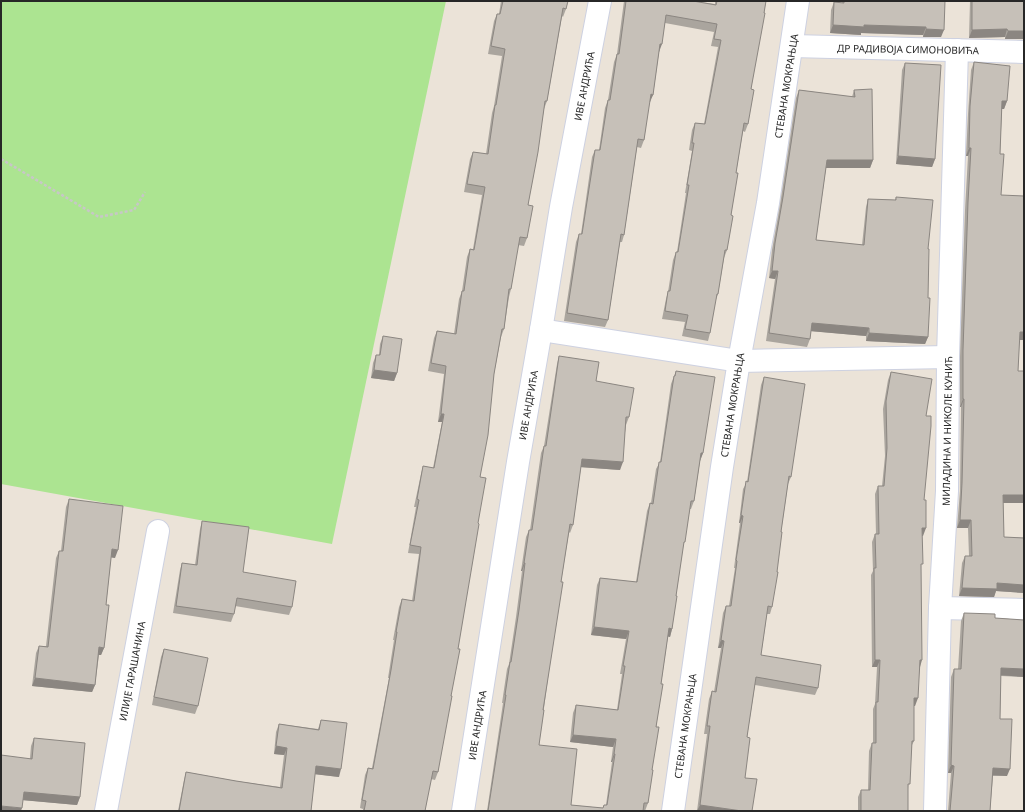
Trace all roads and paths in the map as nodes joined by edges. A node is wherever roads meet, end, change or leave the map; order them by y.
1 (600, 1) edge
2 (798, 1) edge
3 (792, 46) junction
4 (957, 50) junction
5 (1024, 52) edge
6 (1, 159) edge
7 (145, 192) dead end
8 (541, 330) junction
9 (948, 357) junction
10 (739, 361) junction
11 (158, 531) dead end
12 (940, 608) junction
13 (1024, 610) edge
14 (106, 811) edge
15 (463, 811) edge
16 (673, 811) edge
17 (935, 811) edge

1 - 8 street, ИВЕ АНДРИЋА
2 - 3 street, СТЕВАНА МОКРАЊЦА
3 - 4 street, ДР РАДИВОЈА СИМОНОВИЋА
3 - 10 street, СТЕВАНА МОКРАЊЦА
4 - 5 street, ДР РАДИВОЈА СИМОНОВИЋА
4 - 9 street, МИЛАДИНА И НИКОЛЕ КУНИЋ
6 - 7 path
8 - 10 street
8 - 15 street, ИВЕ АНДРИЋА
9 - 10 street
9 - 12 street, МИЛАДИНА И НИКОЛЕ КУНИЋ
10 - 16 street, СТЕВАНА МОКРАЊЦА
11 - 14 street, ИЛИЈЕ ГАРАШАНИНА
12 - 13 street
12 - 17 street, МИЛАДИНА И НИКОЛЕ КУНИЋ

